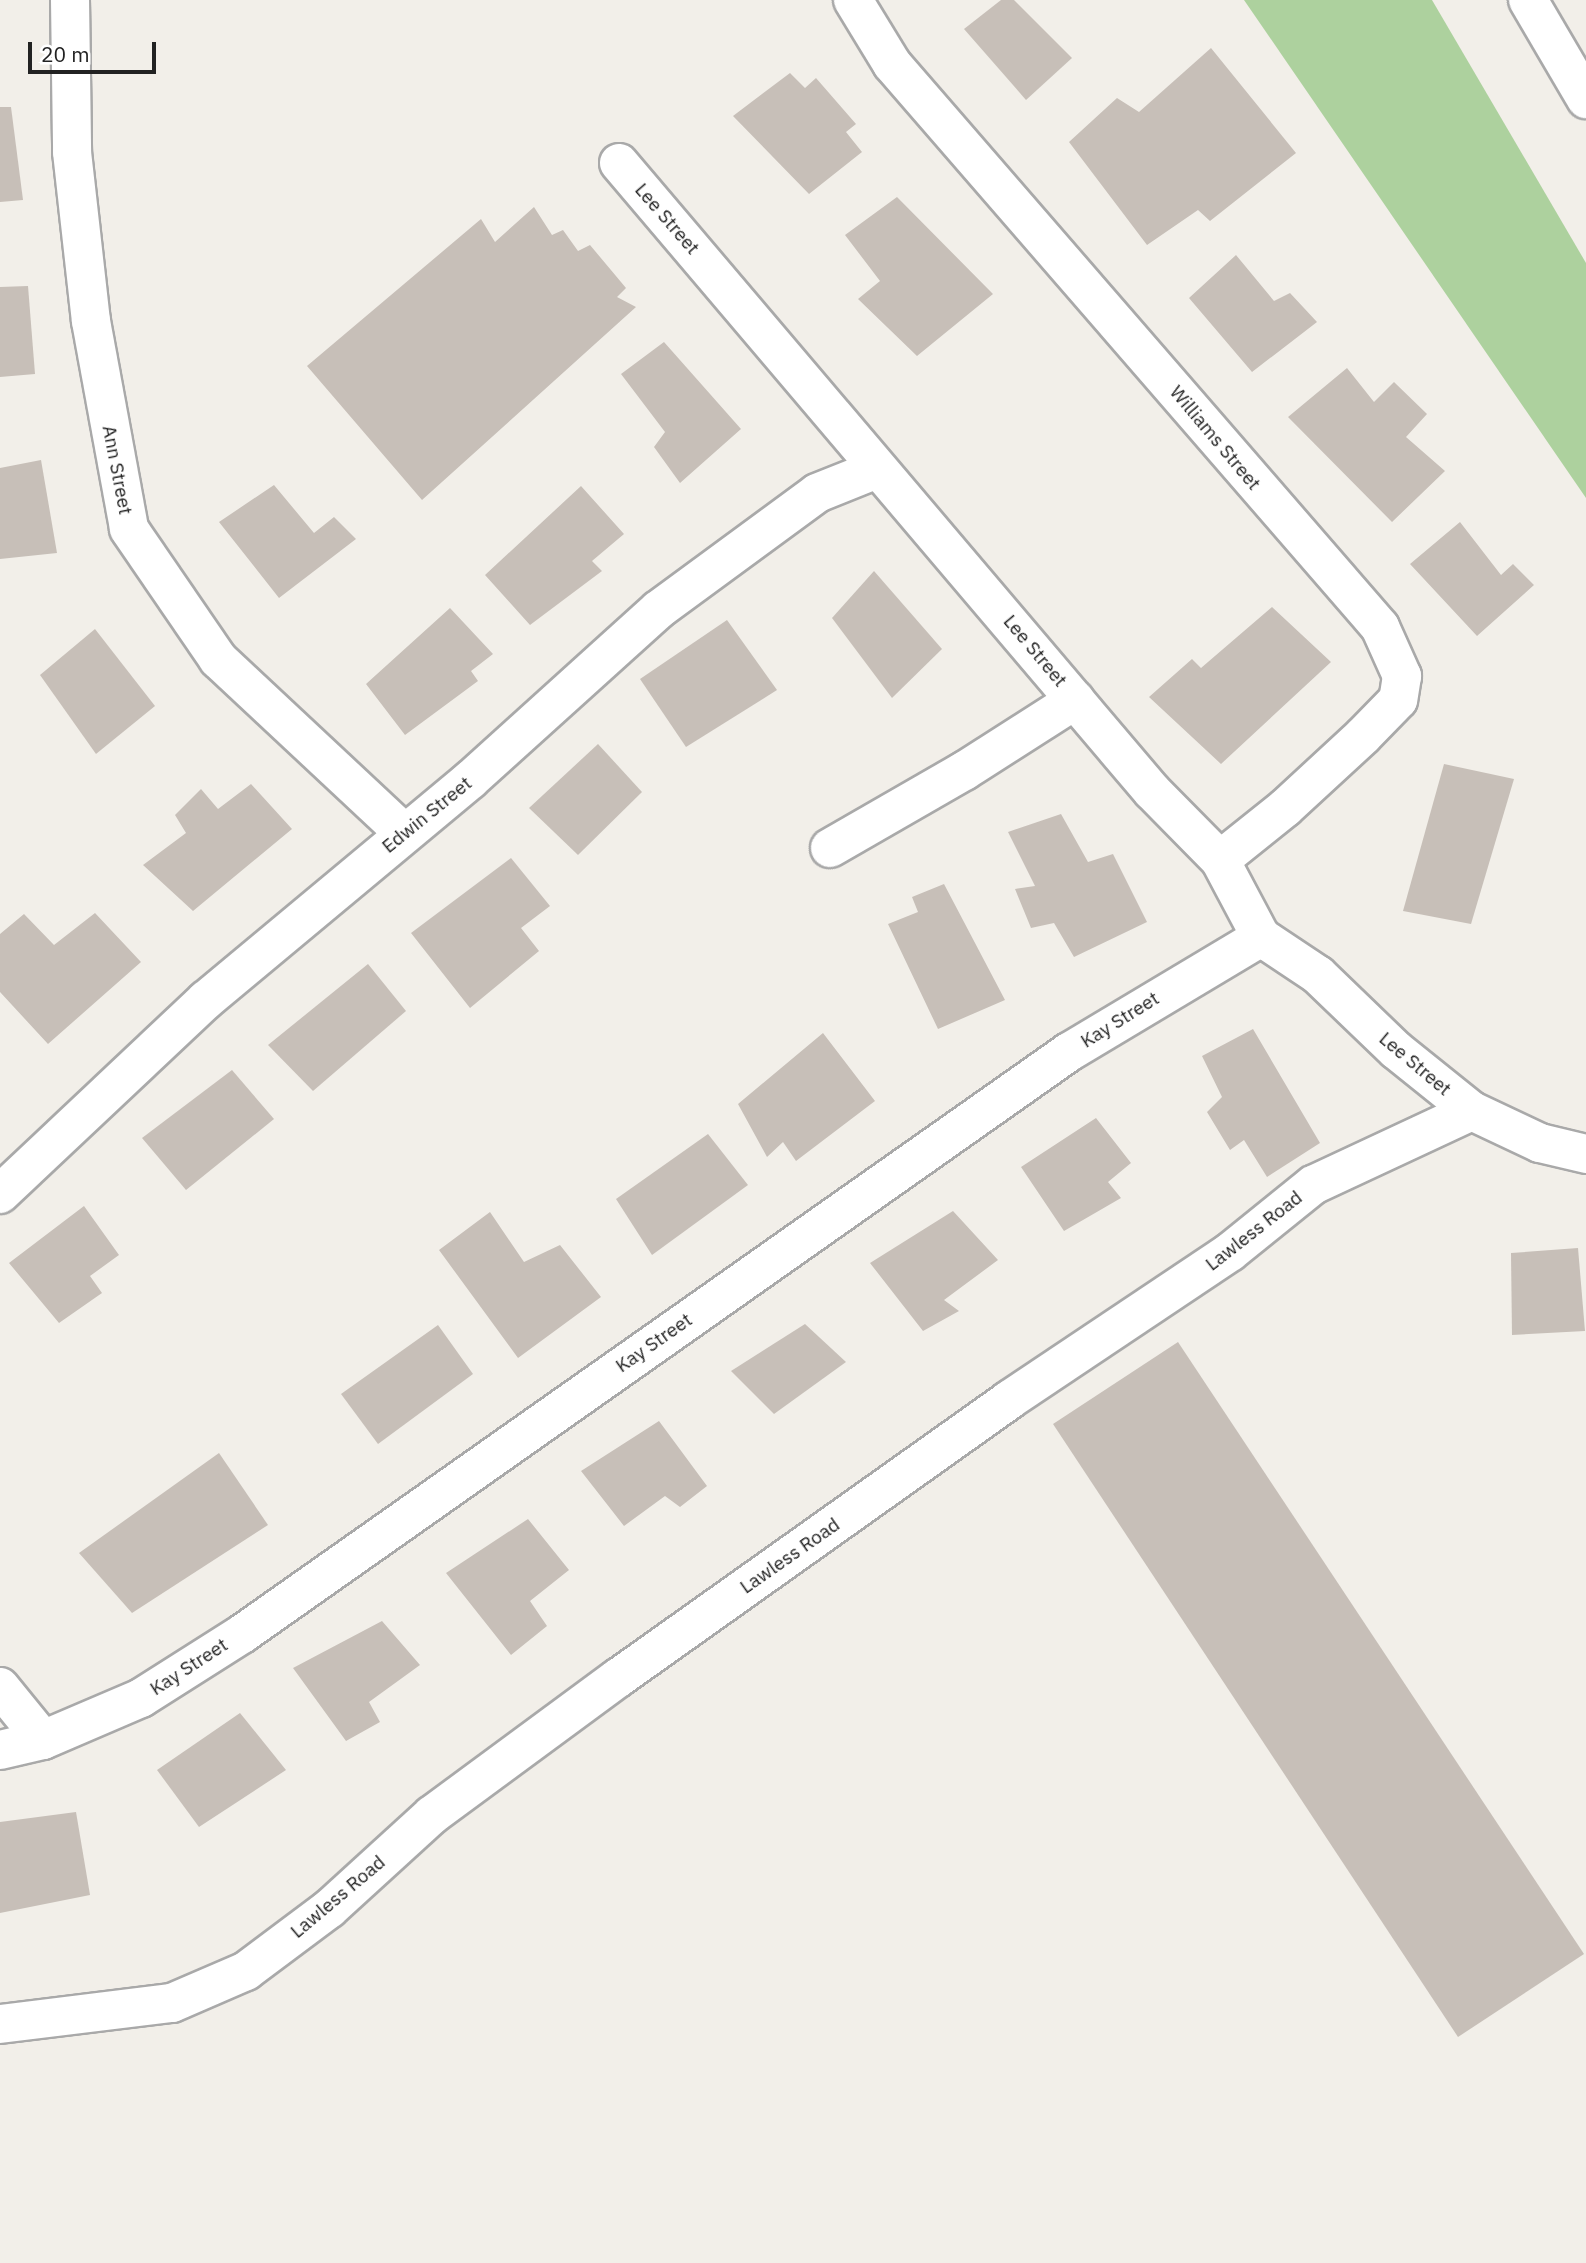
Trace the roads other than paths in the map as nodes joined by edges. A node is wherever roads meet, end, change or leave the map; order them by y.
1 (70, 0) edge
2 (853, 0) edge
3 (1528, 0) edge
4 (1586, 99) edge
5 (619, 163) dead end
6 (877, 468) junction
7 (1075, 700) junction
8 (404, 832) junction
9 (830, 848) dead end
10 (1220, 860) junction
11 (1261, 937) junction
12 (1472, 1111) junction
13 (1586, 1154) edge
14 (0, 1194) edge
15 (0, 1687) edge
16 (43, 1740) junction
17 (0, 1750) edge
18 (0, 2024) edge

1 - 8 street, Ann Street
2 - 10 street, Williams Street
3 - 4 street
5 - 6 street, Lee Street
6 - 7 street, Lee Street
6 - 8 street, Edwin Street
7 - 9 street
7 - 10 street, Lee Street
8 - 14 street, Edwin Street
10 - 11 street, Lee Street
11 - 12 street, Lee Street
11 - 16 street, Kay Street
12 - 13 street
12 - 18 street, Lawless Road
15 - 16 street
16 - 17 street, Kay Street

